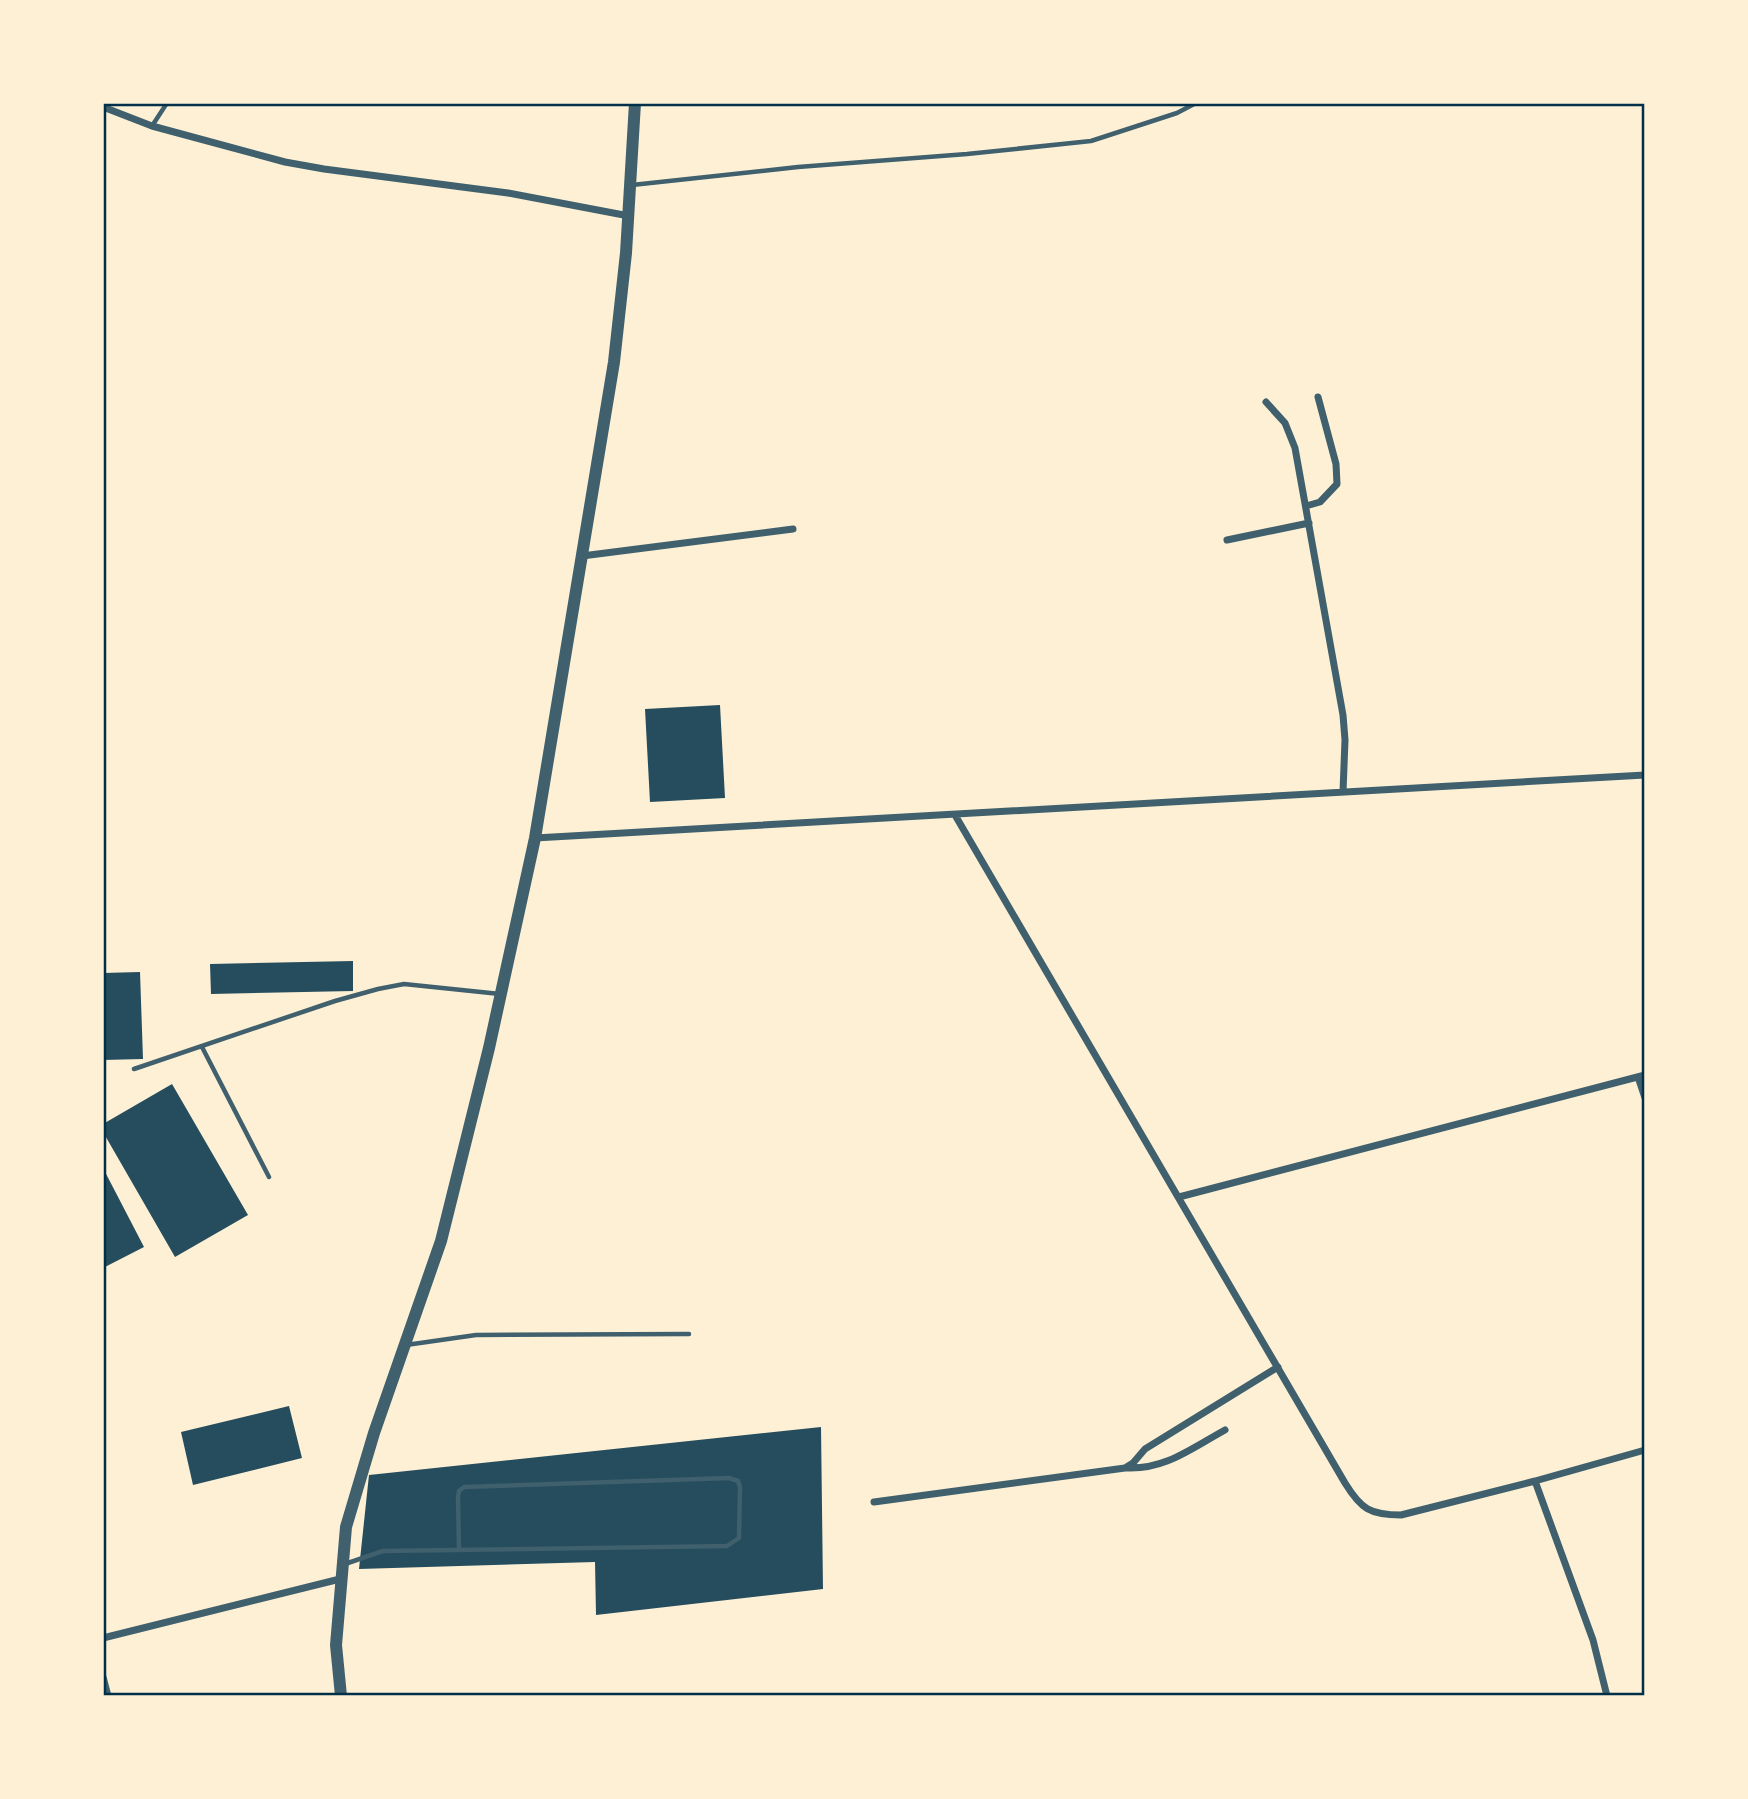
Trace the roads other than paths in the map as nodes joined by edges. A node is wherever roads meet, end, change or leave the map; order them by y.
1 (167, 103) edge
2 (635, 103) edge
3 (1196, 103) edge
4 (103, 107) edge
5 (152, 125) junction
6 (631, 185) junction
7 (629, 216) junction
8 (1318, 397) dead end
9 (1266, 402) dead end
10 (1306, 506) junction
11 (1309, 523) junction
12 (793, 529) dead end
13 (1227, 540) dead end
14 (582, 556) junction
15 (1645, 775) edge
16 (1343, 792) junction
17 (955, 815) junction
18 (535, 838) junction
19 (501, 994) junction
20 (202, 1047) junction
21 (134, 1069) dead end
22 (1641, 1076) edge
23 (1645, 1098) edge
24 (269, 1177) dead end
25 (1179, 1197) junction
26 (689, 1334) dead end
27 (405, 1345) junction
28 (1278, 1367) junction
29 (1225, 1430) dead end
30 (1645, 1450) edge
31 (1125, 1468) junction
32 (1535, 1481) junction
33 (874, 1502) dead end
34 (459, 1550) junction
35 (342, 1566) junction
36 (340, 1579) junction
37 (103, 1638) edge
38 (103, 1677) edge
39 (108, 1696) edge
40 (341, 1696) edge
41 (1607, 1696) edge

1 - 5 lane
2 - 6 street
3 - 6 lane
4 - 5 street
5 - 7 street
6 - 7 street
7 - 14 street
8 - 10 street
9 - 10 street
10 - 11 street
11 - 13 street
11 - 16 street
12 - 14 street
14 - 18 street
15 - 16 street
16 - 17 street
17 - 18 street
17 - 25 street
18 - 19 street
19 - 20 lane
19 - 27 street
20 - 21 lane
20 - 24 lane
22 - 23 street
22 - 25 street
25 - 28 street
26 - 27 lane
27 - 35 street
28 - 31 street
28 - 32 street
29 - 31 street
30 - 32 street
31 - 33 street
32 - 41 street
34 - 34 lane
34 - 35 lane
35 - 36 street
36 - 37 street
36 - 40 street
38 - 39 street

